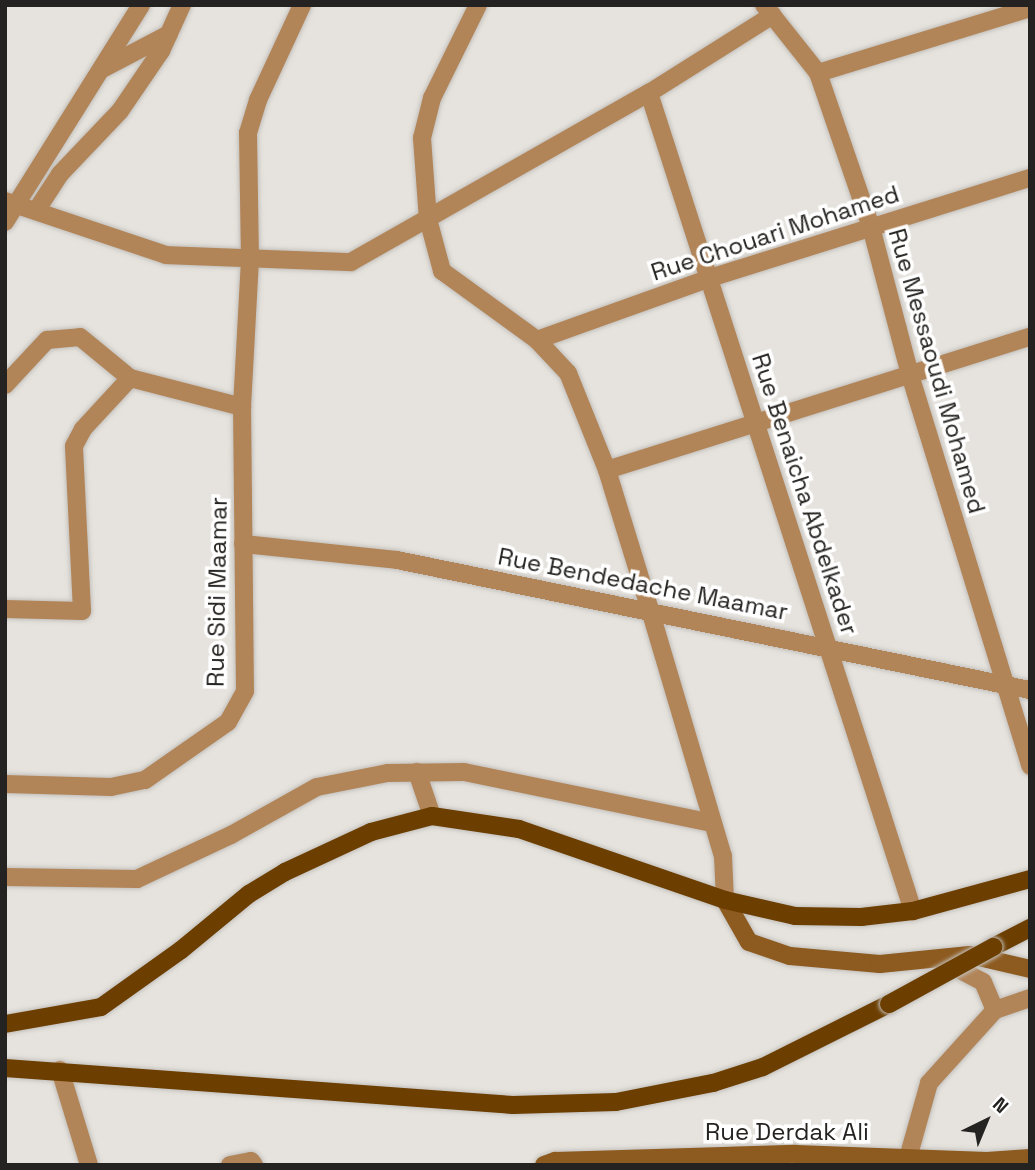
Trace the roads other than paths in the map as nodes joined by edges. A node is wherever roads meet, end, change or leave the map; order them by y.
1 (141, 5) edge
2 (182, 5) edge
3 (302, 5) edge
4 (478, 5) edge
5 (1030, 8) edge
6 (768, 10) edge
7 (169, 34) junction
8 (102, 69) junction
9 (818, 73) junction
10 (649, 93) junction
11 (1030, 178) edge
12 (20, 206) edge
13 (428, 219) junction
14 (5, 222) edge
15 (871, 227) junction
16 (250, 260) junction
17 (708, 279) junction
18 (1030, 337) edge
19 (537, 340) junction
20 (131, 378) junction
21 (911, 378) junction
22 (5, 385) edge
23 (243, 407) junction
24 (757, 422) junction
25 (607, 470) junction
26 (243, 544) junction
27 (5, 609) edge
28 (650, 610) junction
29 (830, 647) junction
30 (1005, 687) junction
31 (1030, 690) edge
32 (1030, 766) edge
33 (417, 772) junction
34 (5, 784) edge
35 (432, 816) junction
36 (713, 823) junction
37 (5, 877) edge
38 (1030, 879) edge
39 (725, 900) junction
40 (913, 911) junction
41 (1030, 928) edge
42 (939, 958) junction
43 (1030, 969) edge
44 (1030, 998) edge
45 (995, 1010) junction
46 (5, 1024) edge
47 (5, 1068) edge
48 (60, 1070) junction
49 (1030, 1158) edge
50 (906, 1160) edge
51 (253, 1163) edge
52 (553, 1163) edge
53 (89, 1165) edge
54 (230, 1165) edge

1 - 8 street
2 - 7 street
3 - 16 street, Rue Sidi Maamar
4 - 13 street
5 - 9 street
6 - 9 street, Rue Messaoudi Mohamed
6 - 10 street
7 - 8 street
7 - 12 street
8 - 12 street
9 - 15 street, Rue Messaoudi Mohamed
10 - 13 street
10 - 17 street, Rue Benaicha Abdelkader
11 - 15 street, Rue Chouari Mohamed
12 - 14 street
12 - 16 street
13 - 16 street
13 - 19 street
15 - 17 street, Rue Chouari Mohamed
15 - 21 street, Rue Messaoudi Mohamed
16 - 23 street, Rue Sidi Maamar
17 - 19 street, Rue Chouari Mohamed
17 - 24 street, Rue Benaicha Abdelkader
18 - 21 street
19 - 25 street
20 - 22 street
20 - 23 street
20 - 27 street
21 - 24 street
21 - 30 street, Rue Messaoudi Mohamed
23 - 26 street, Rue Sidi Maamar
24 - 25 street
24 - 29 street, Rue Benaicha Abdelkader
25 - 28 street
26 - 28 street, Rue Bendedache Maamar
26 - 34 street, Rue Sidi Maamar
28 - 29 street, Rue Bendedache Maamar
28 - 36 street
29 - 30 street, Rue Bendedache Maamar
29 - 40 street, Rue Benaicha Abdelkader
30 - 31 street, Rue Bendedache Maamar
30 - 32 street, Rue Messaoudi Mohamed
33 - 35 street
33 - 36 street
33 - 37 street
35 - 39 main road
35 - 46 main road
36 - 39 street
38 - 40 main road
39 - 40 main road
39 - 42 street
41 - 48 main road, bridge
42 - 43 street
42 - 45 street
44 - 45 street
45 - 50 street
47 - 48 main road
48 - 53 street
49 - 50 street, Rue Derdak Ali
50 - 52 street, Rue Derdak Ali
51 - 54 street

